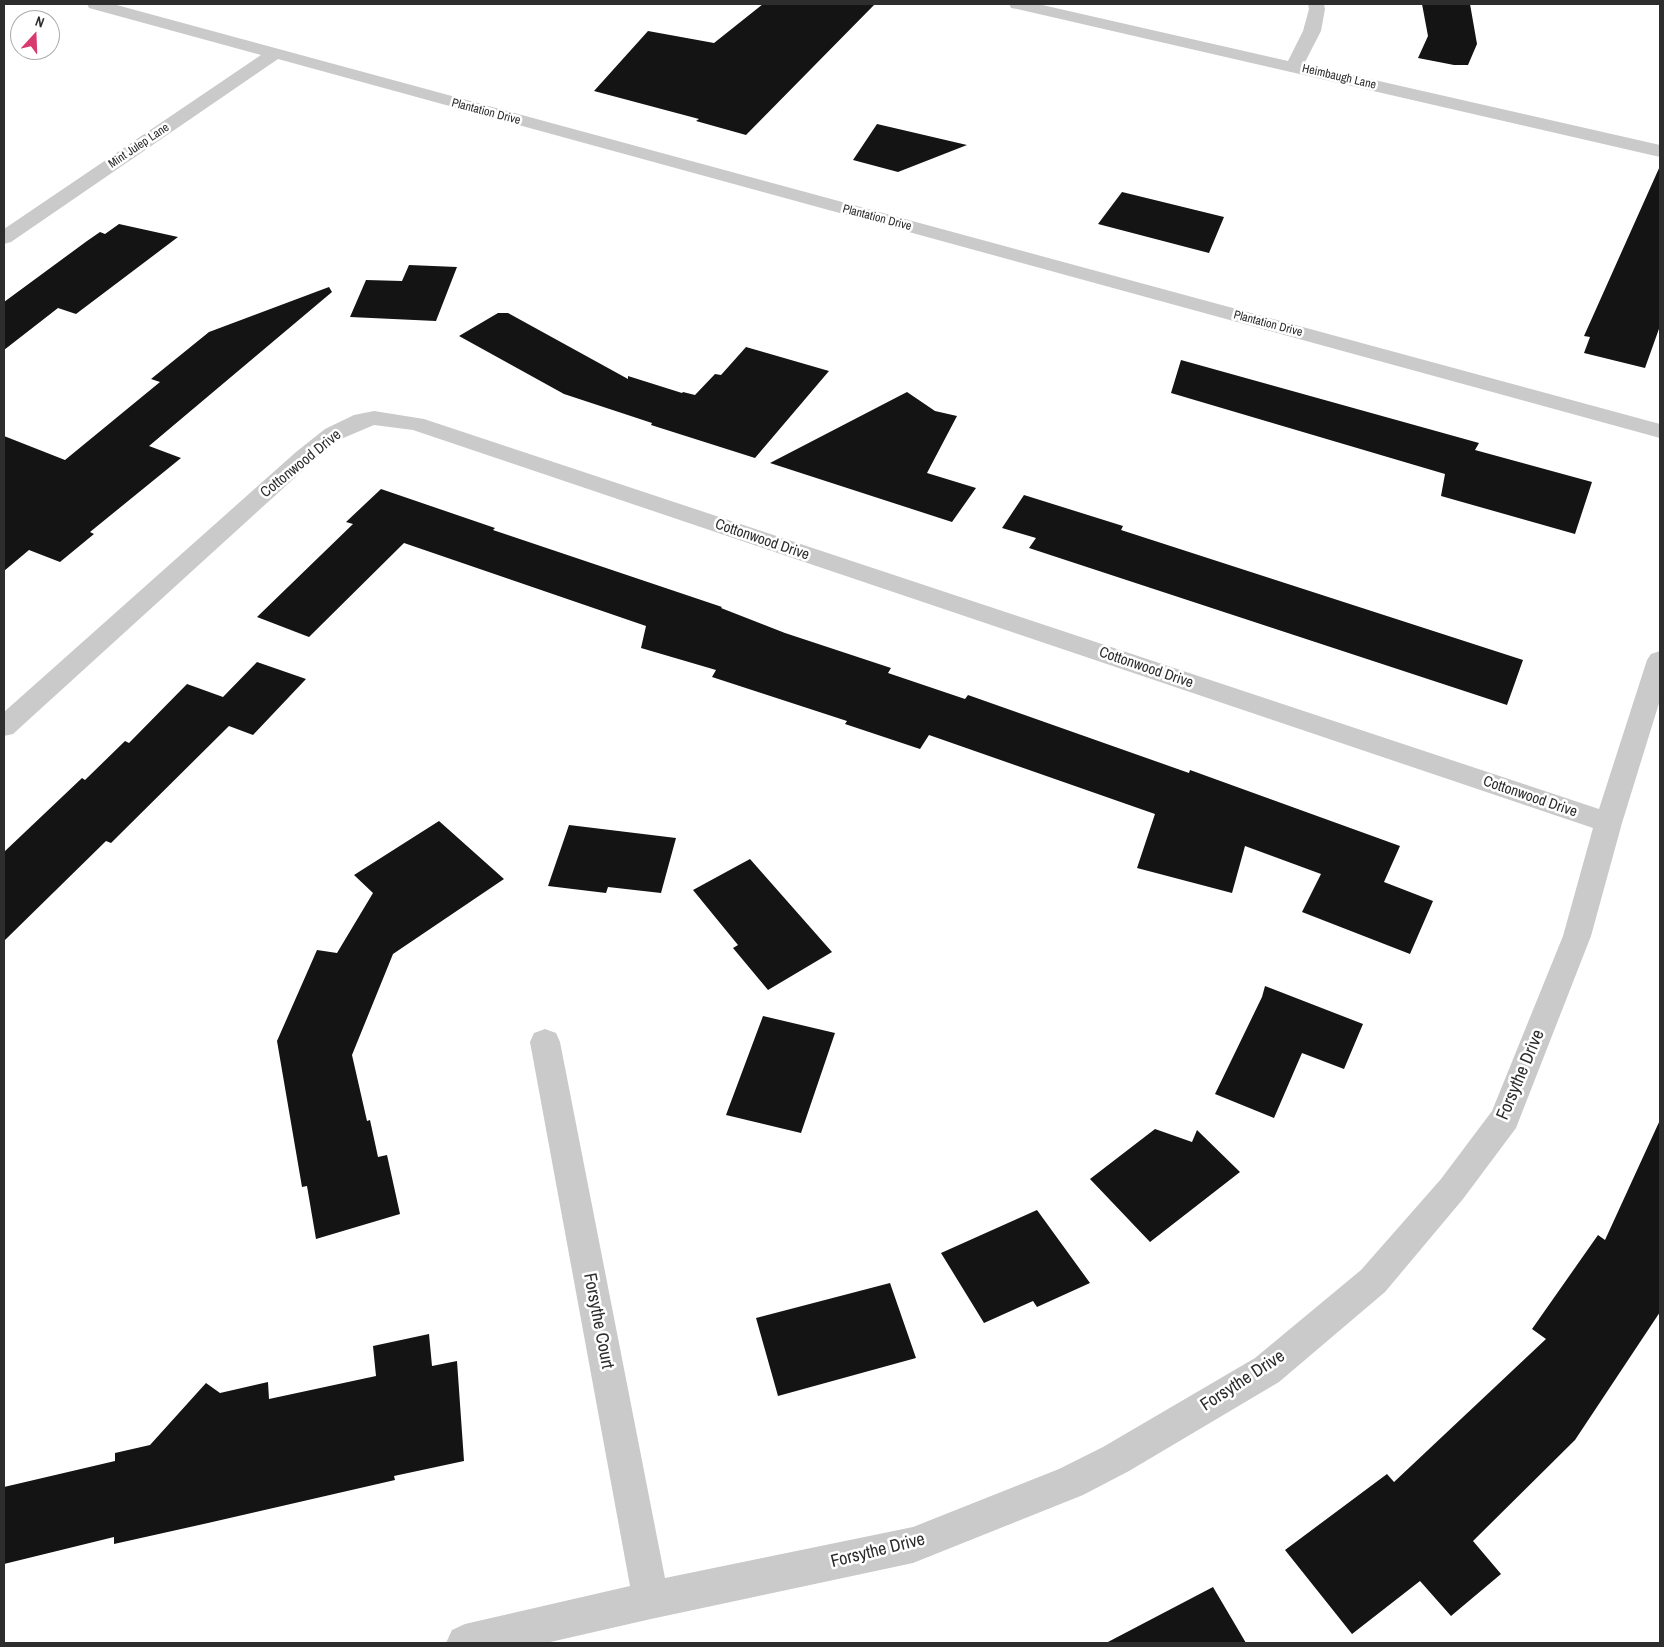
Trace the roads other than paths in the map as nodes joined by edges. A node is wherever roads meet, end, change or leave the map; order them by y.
1 (95, 4) edge
2 (1017, 4) edge
3 (1316, 4) edge
4 (274, 54) junction
5 (1294, 67) junction
6 (1660, 151) edge
7 (4, 238) edge
8 (1660, 431) edge
9 (1660, 660) edge
10 (4, 727) edge
11 (1608, 823) junction
12 (545, 1042) dead end
13 (651, 1600) junction
14 (465, 1643) edge

1 - 4 street, Plantation Drive
2 - 5 street, Heimbaugh Lane
3 - 5 street
4 - 7 street, Mint Julep Lane
4 - 8 street, Plantation Drive
5 - 6 street, Heimbaugh Lane
9 - 11 street, Forsythe Drive
10 - 11 street, Cottonwood Drive
11 - 13 street, Forsythe Drive
12 - 13 street, Forsythe Court
13 - 14 street, Forsythe Drive

